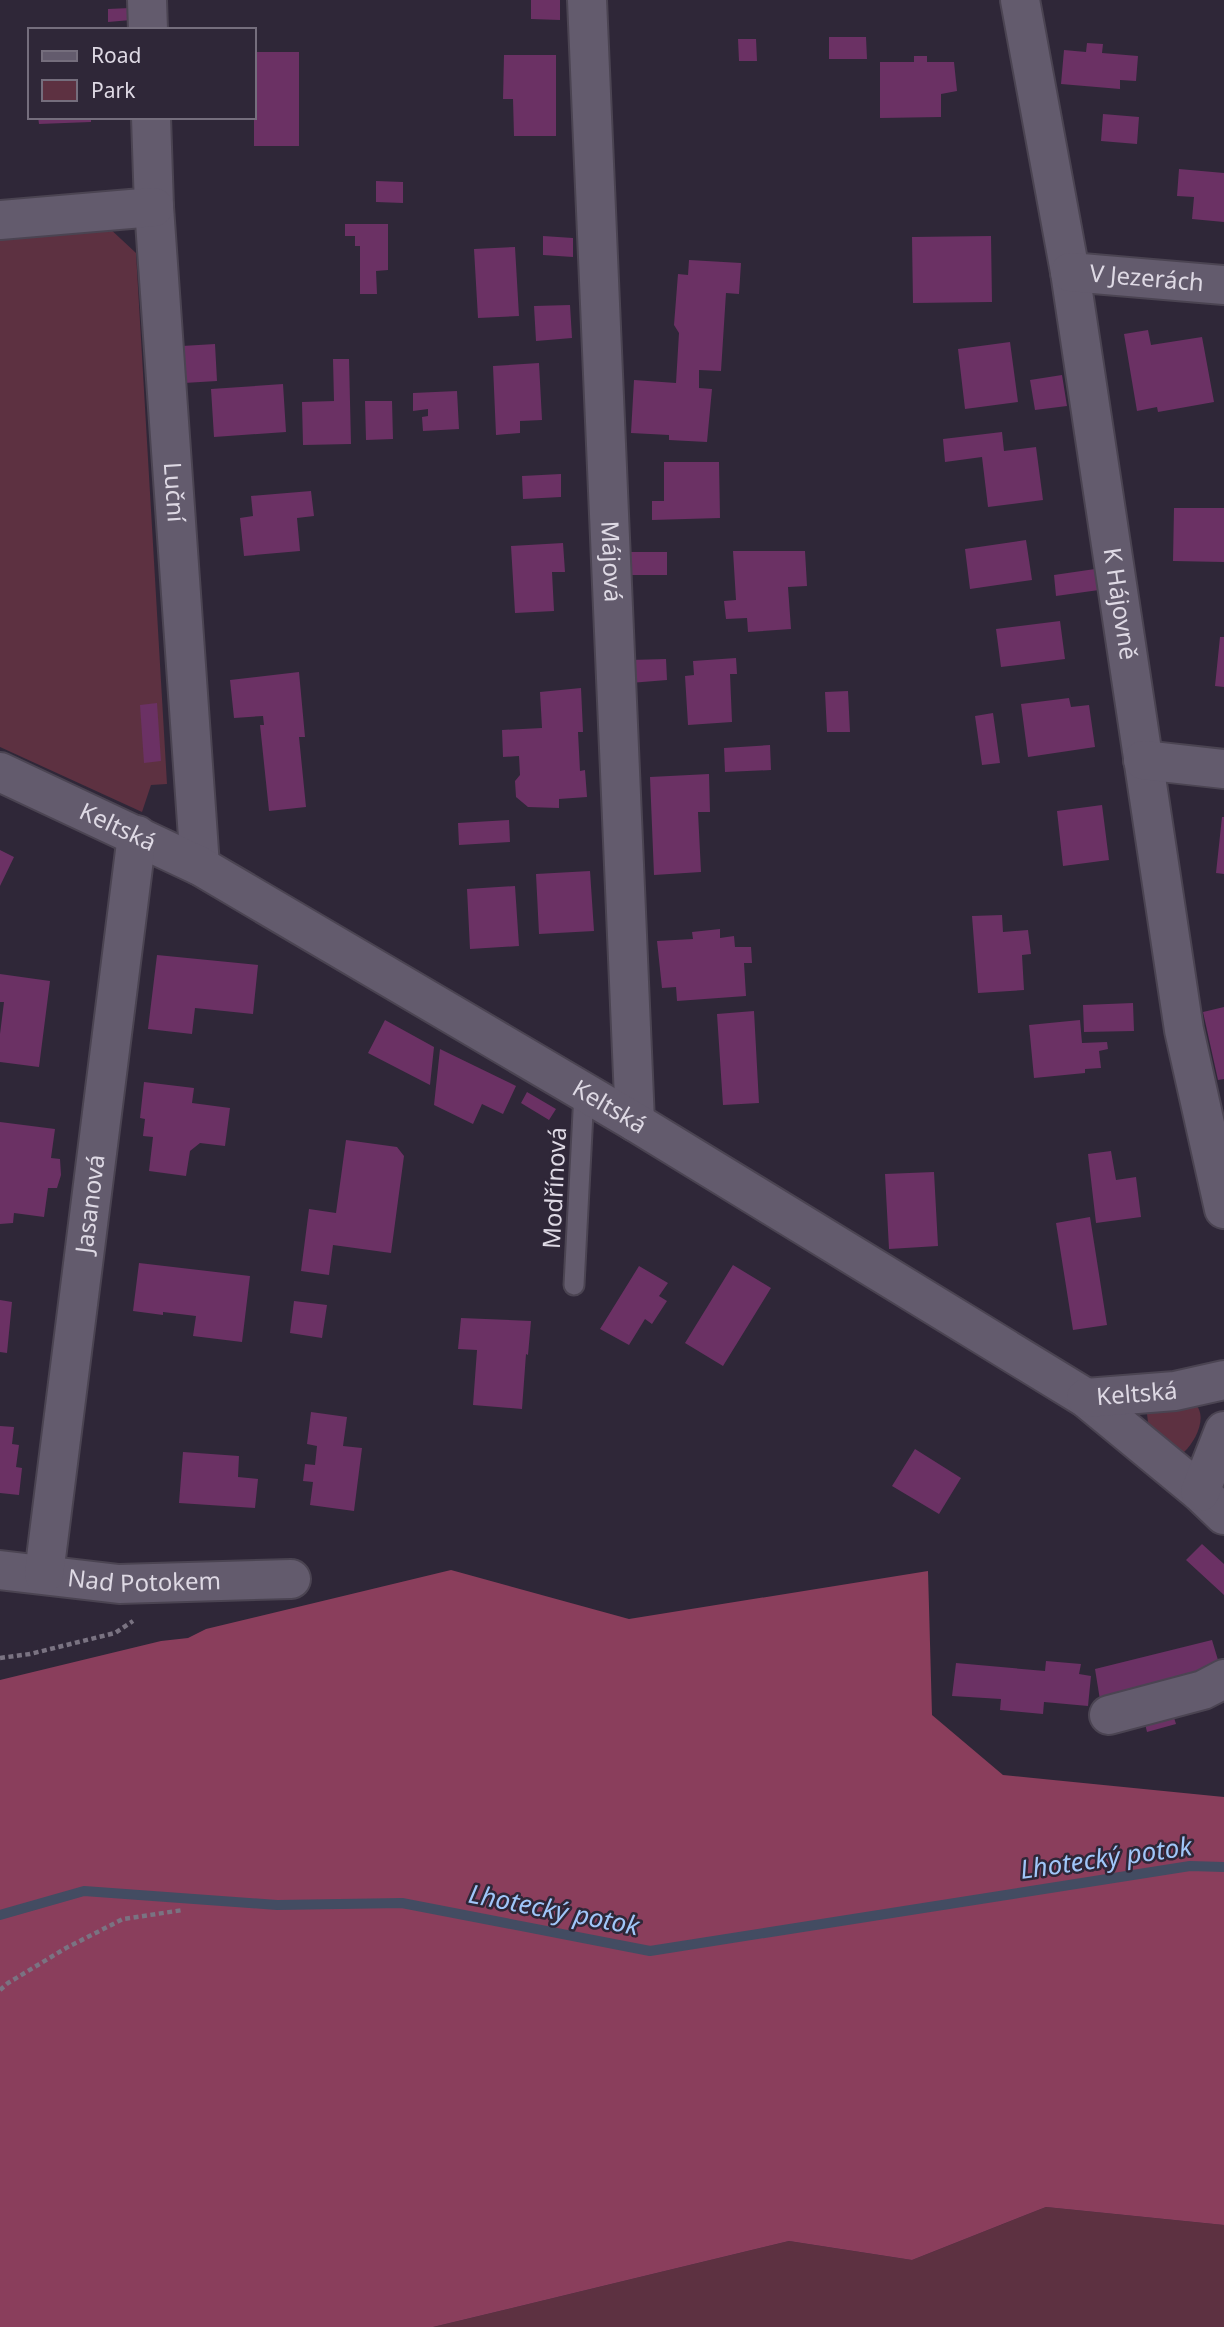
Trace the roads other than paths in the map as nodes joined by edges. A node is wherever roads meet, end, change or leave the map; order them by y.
1 (148, 0) edge
2 (587, 0) edge
3 (1020, 0) edge
4 (148, 28) edge
5 (151, 119) edge
6 (154, 207) junction
7 (0, 220) edge
8 (1070, 272) junction
9 (1224, 285) edge
10 (1143, 760) junction
11 (1224, 769) edge
12 (0, 772) edge
13 (137, 835) junction
14 (200, 866) junction
15 (584, 1093) junction
16 (635, 1122) junction
17 (1224, 1209) edge
18 (574, 1285) dead end
19 (1224, 1380) edge
20 (1086, 1398) junction
21 (1224, 1431) edge
22 (1212, 1503) edge
23 (0, 1570) edge
24 (44, 1574) junction
25 (291, 1578) dead end
26 (1224, 1679) edge
27 (1109, 1715) dead end

1 - 4 street
2 - 16 street, Májová
3 - 8 street, K Hájovně
5 - 6 street, Luční
6 - 7 street
6 - 14 street, Luční
8 - 9 street, V Jezerách
8 - 10 street, K Hájovně
10 - 11 street
10 - 17 street, K Hájovně
12 - 13 street, Keltská
13 - 14 street, Keltská
13 - 24 street, Jasanová
14 - 15 street, Keltská
15 - 16 street, Keltská
15 - 18 lane, Modřínová
16 - 20 street, Keltská
19 - 20 street, Keltská
20 - 22 street
21 - 22 street
23 - 24 street, Nad Potokem
24 - 25 street, Nad Potokem
26 - 27 street

